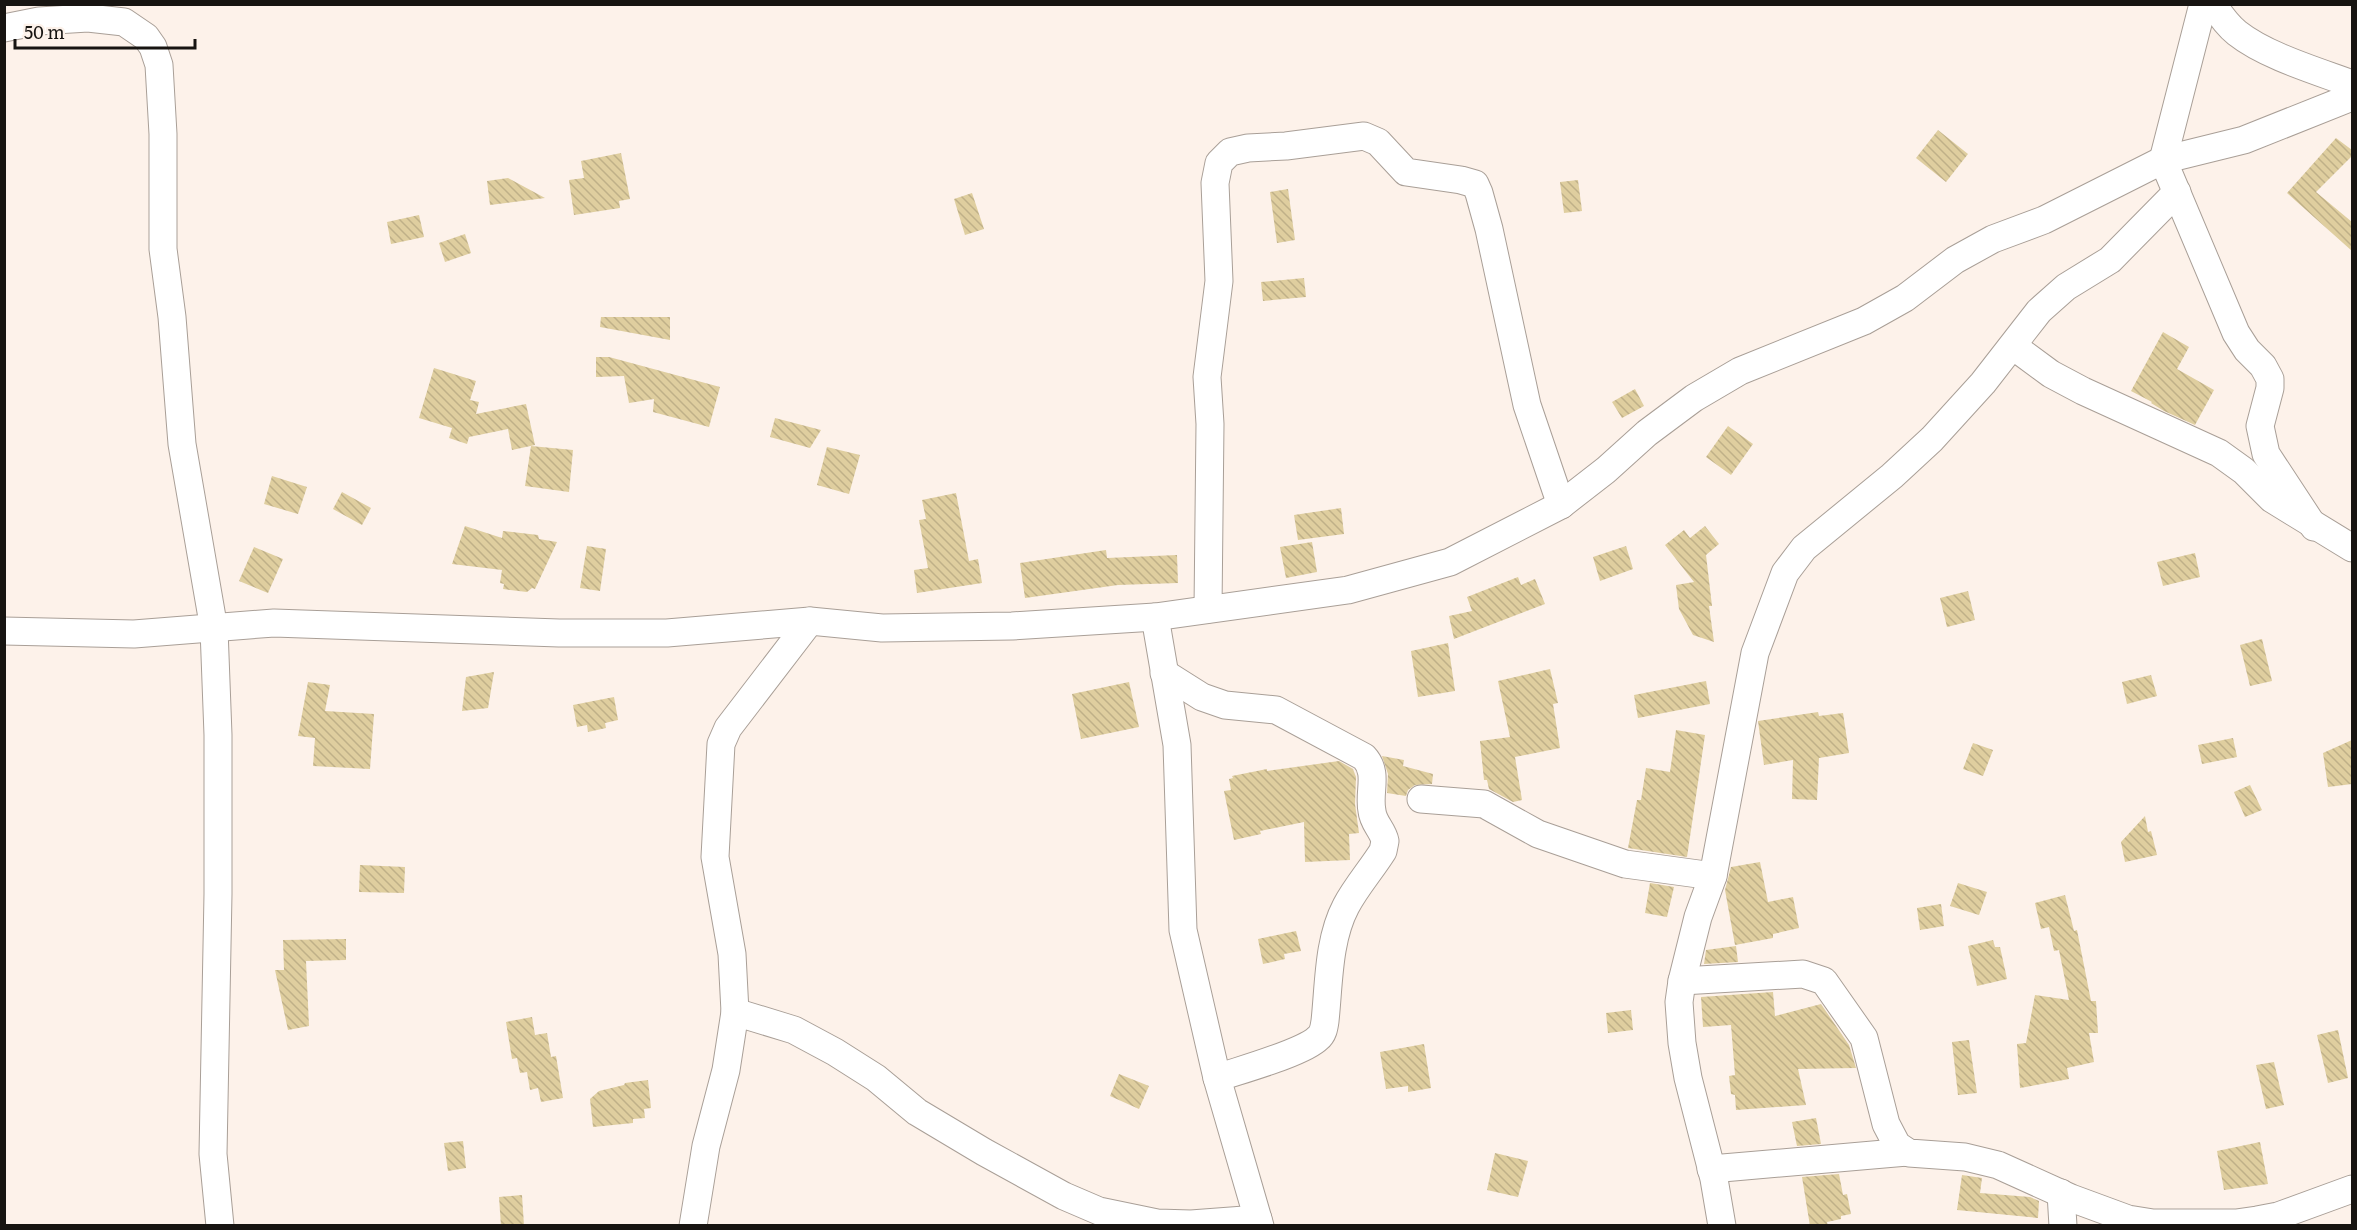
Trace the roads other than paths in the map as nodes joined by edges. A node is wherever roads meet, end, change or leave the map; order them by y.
1 (2203, 4) edge
2 (2213, 4) edge
3 (4, 28) edge
4 (2352, 84) edge
5 (2352, 97) edge
6 (2163, 160) junction
7 (2177, 192) junction
8 (2013, 346) junction
9 (1561, 505) junction
10 (2314, 526) junction
11 (2352, 548) edge
12 (1208, 609) junction
13 (1155, 617) junction
14 (810, 621) junction
15 (214, 629) junction
16 (4, 631) edge
17 (1164, 673) junction
18 (1421, 799) dead end
19 (1713, 876) junction
20 (1682, 981) junction
21 (735, 1012) junction
22 (1217, 1078) junction
23 (1907, 1152) junction
24 (1711, 1169) junction
25 (2352, 1189) edge
26 (2061, 1193) junction
27 (1259, 1222) edge
28 (220, 1226) edge
29 (693, 1226) edge
30 (1722, 1226) edge
31 (2063, 1226) edge

1 - 6 street
2 - 4 street
3 - 15 street
5 - 6 street
6 - 7 street
6 - 9 street
7 - 8 street
7 - 10 street
8 - 10 street
8 - 19 street
9 - 12 street
9 - 12 street
10 - 11 street
12 - 13 street
13 - 14 street
13 - 17 street
14 - 15 street
14 - 21 street
15 - 16 street
15 - 28 street
17 - 22 street
17 - 22 street
18 - 19 street
19 - 20 street
20 - 23 street
20 - 24 street
21 - 27 street
21 - 29 street
22 - 27 street
23 - 24 street
23 - 26 street
24 - 30 street
25 - 26 street
26 - 31 street

